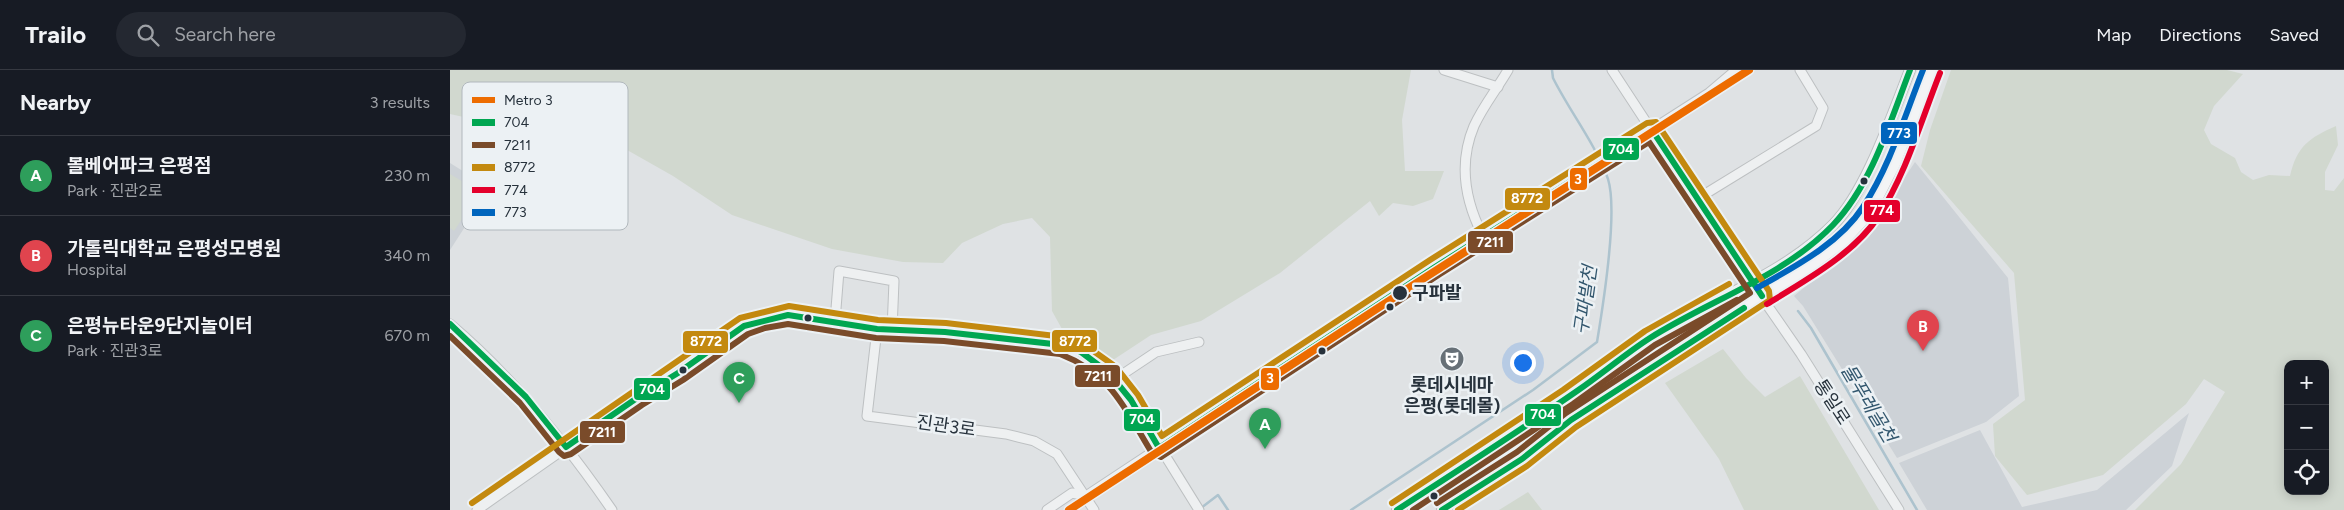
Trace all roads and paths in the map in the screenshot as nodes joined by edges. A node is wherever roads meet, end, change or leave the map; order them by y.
1 (1444, 70) edge
2 (1508, 70) edge
3 (1612, 70) edge
4 (1736, 70) edge
5 (1800, 70) edge
6 (1910, 70) edge
7 (1932, 70) edge
8 (1498, 87) junction
9 (1652, 130) junction
10 (1698, 199) junction
11 (1483, 236) junction
12 (1752, 283) junction
13 (1762, 296) junction
14 (835, 322) junction
15 (450, 324) edge
16 (877, 329) junction
17 (892, 330) junction
18 (1199, 342) dead end
19 (1116, 378) junction
20 (566, 447) junction
21 (1159, 448) junction
22 (1086, 496) junction
23 (477, 510) edge
24 (612, 510) edge
25 (1047, 510) edge
26 (1084, 510) edge
27 (1094, 510) edge
28 (1199, 510) edge
29 (1397, 510) edge
30 (1442, 510) edge
31 (1899, 510) edge

1 - 8 street
2 - 8 street
3 - 9 street, 통일로
4 - 9 street
5 - 10 street
6 - 12 main road
7 - 13 main road
8 - 11 street
9 - 10 street, 통일로
9 - 11 street
10 - 12 street, 통일로
11 - 21 street
12 - 13 street, 통일로
12 - 29 main road
13 - 30 main road
13 - 31 street, 통일로
14 - 16 street
14 - 17 street
14 - 20 street
15 - 20 street
16 - 17 street
16 - 22 street, 진관3로
17 - 19 street
18 - 19 street
19 - 21 street
20 - 23 street
20 - 24 street
21 - 22 street
21 - 28 street
22 - 25 street
22 - 26 street
22 - 27 street, 진관3로

